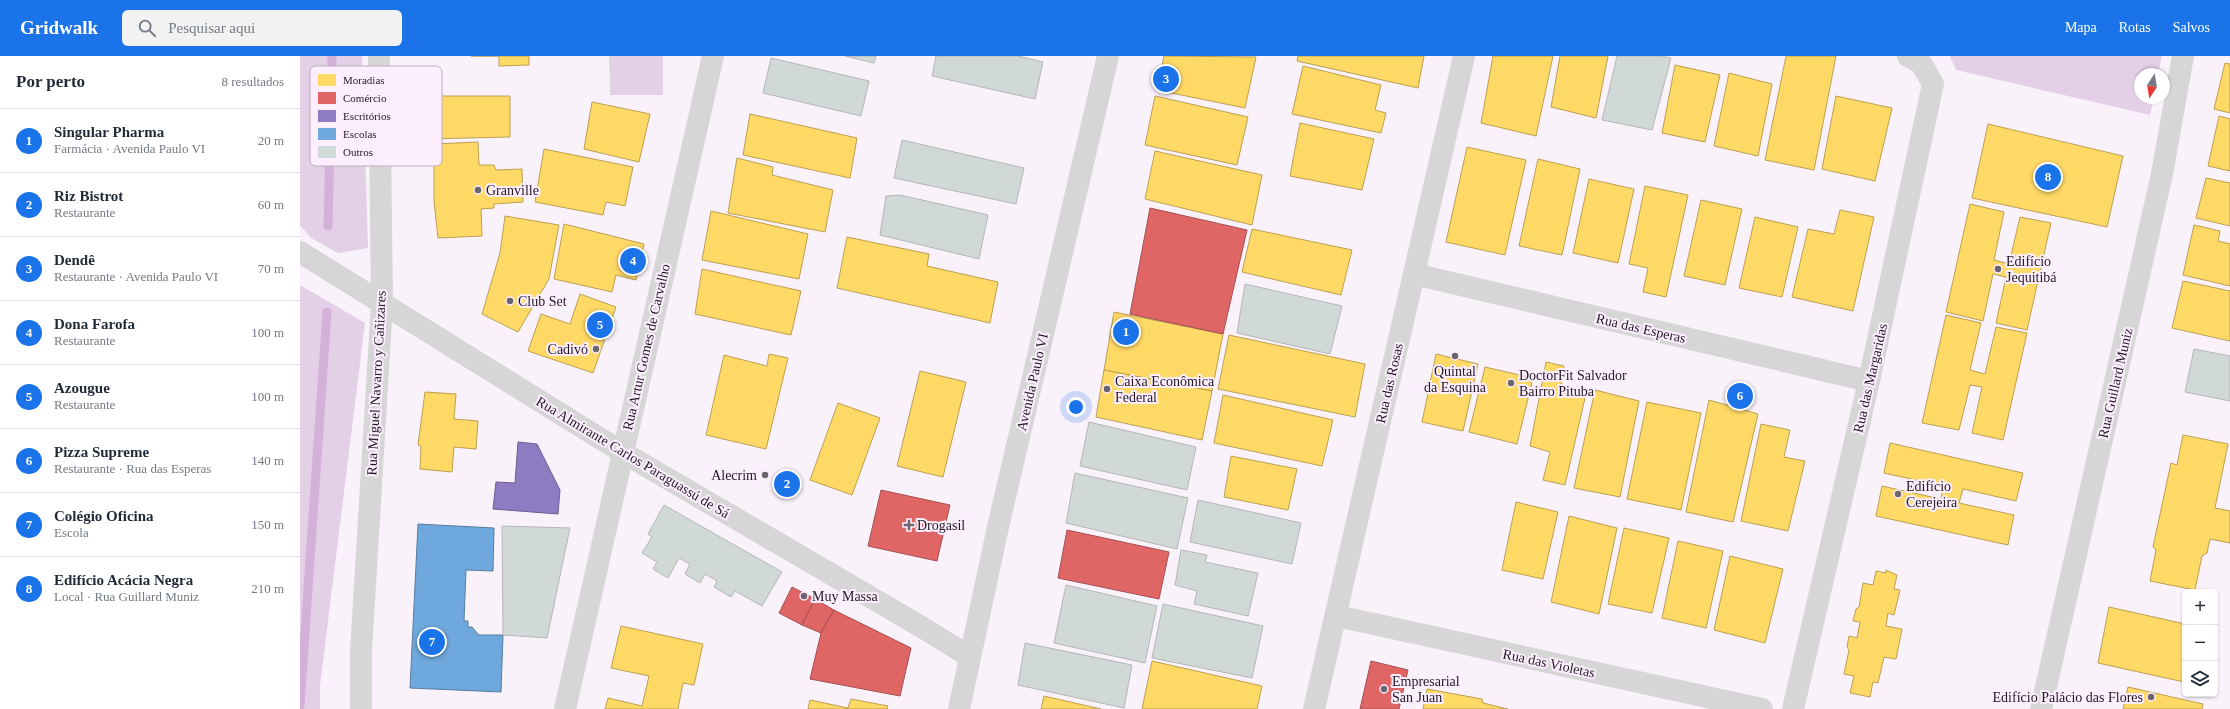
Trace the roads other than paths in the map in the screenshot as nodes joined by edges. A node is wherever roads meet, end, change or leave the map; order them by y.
1 (379, 56) edge
2 (713, 56) edge
3 (1108, 56) edge
4 (1464, 56) edge
5 (1908, 56) edge
6 (2183, 56) edge
7 (379, 66) edge
8 (380, 166) edge
9 (300, 252) edge
10 (1414, 274) junction
11 (382, 303) junction
12 (1869, 381) junction
13 (622, 452) junction
14 (1337, 616) junction
15 (970, 657) junction
16 (361, 709) edge
17 (565, 709) edge
18 (959, 709) edge
19 (1314, 709) edge
20 (1762, 709) edge
21 (1793, 709) edge
22 (2041, 709) edge

1 - 7 street, Rua Miguel Navarro y Cañizares
2 - 13 street, Rua Artur Gomes de Carvalho
3 - 15 street, Avenida Paulo VI
4 - 10 street, Rua das Rosas
5 - 12 street, Rua das Margaridas
6 - 22 street, Rua Guillard Muniz
8 - 11 street, Rua Miguel Navarro y Cañizares
9 - 11 street, Rua Almirante Carlos Paraguassú de Sá
10 - 12 street, Rua das Esperas
10 - 14 street, Rua das Rosas
11 - 13 street, Rua Almirante Carlos Paraguassú de Sá
11 - 16 street, Rua Miguel Navarro y Cañizares
12 - 21 street, Rua das Margaridas
13 - 15 street, Rua Almirante Carlos Paraguassú de Sá
13 - 17 street, Rua Artur Gomes de Carvalho
14 - 19 street, Rua das Rosas
14 - 20 street, Rua das Violetas
15 - 18 street, Avenida Paulo VI

